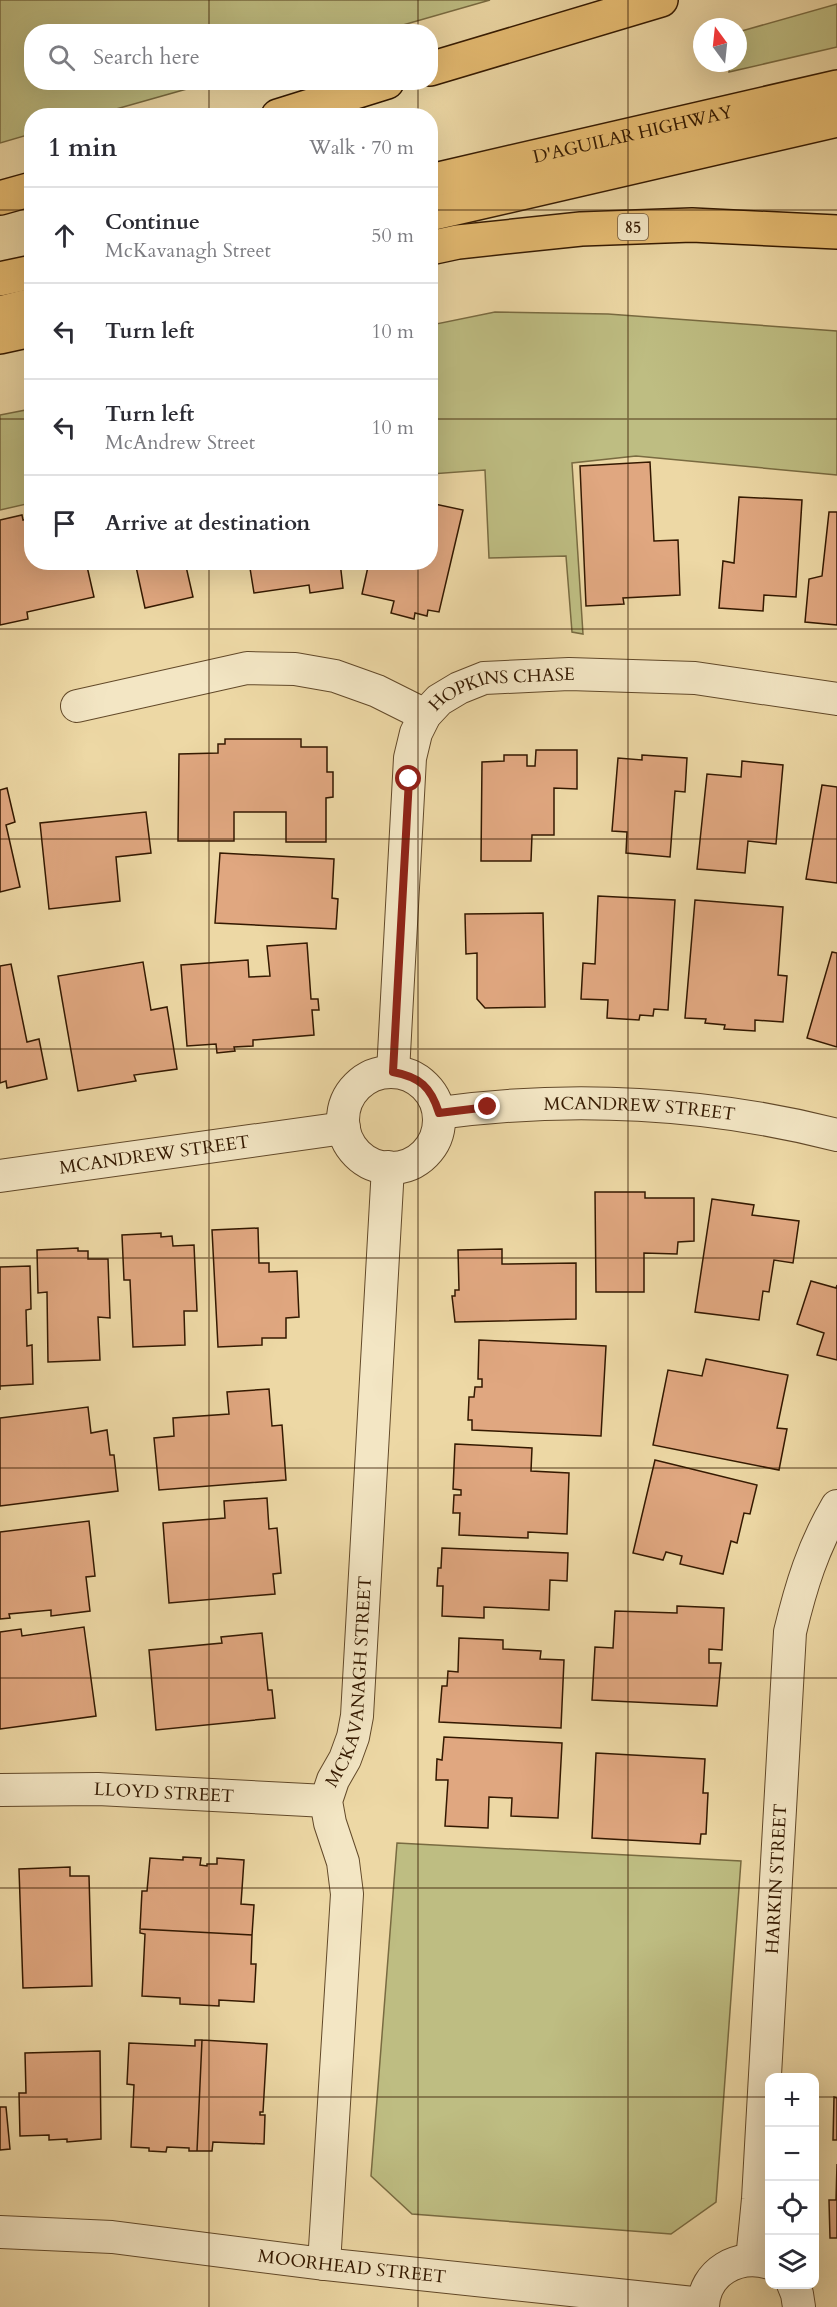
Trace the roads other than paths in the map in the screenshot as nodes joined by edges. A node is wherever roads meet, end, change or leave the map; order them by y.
1 (661, 0) edge
2 (438, 67) edge
3 (837, 87) edge
4 (361, 90) edge
5 (304, 108) edge
6 (837, 120) edge
7 (438, 179) edge
8 (24, 191) edge
9 (0, 198) edge
10 (438, 212) edge
11 (837, 232) edge
12 (438, 246) edge
13 (24, 274) edge
14 (0, 279) edge
15 (24, 307) edge
16 (0, 313) edge
17 (24, 332) edge
18 (0, 337) edge
19 (837, 699) edge
20 (76, 706) dead end
21 (426, 715) junction
22 (393, 1072) junction
23 (439, 1113) junction
24 (344, 1128) junction
25 (837, 1135) edge
26 (388, 1167) junction
27 (0, 1176) edge
28 (837, 1506) edge
29 (0, 1790) edge
30 (326, 1801) junction
31 (0, 2232) edge
32 (761, 2261) edge
33 (324, 2264) junction
34 (795, 2289) edge
35 (703, 2305) edge
36 (800, 2307) edge

1 - 2 highway
3 - 7 highway, D'AGUILAR HIGHWAY
4 - 5 highway
6 - 10 highway
8 - 9 highway
11 - 12 highway, 85
13 - 14 highway
15 - 16 highway
17 - 18 highway
19 - 21 street, HOPKINS CHASE
20 - 21 street, HOPKINS CHASE
21 - 22 street
22 - 23 street
22 - 24 street
23 - 25 street, MCANDREW STREET
23 - 26 street
24 - 26 street
24 - 27 street, MCANDREW STREET
26 - 30 street, MCKAVANAGH STREET
28 - 32 street, HARKIN STREET
29 - 30 street, LLOYD STREET
30 - 33 street, MCKAVANAGH STREET
31 - 33 street, MOORHEAD STREET
32 - 35 street
33 - 35 street, MOORHEAD STREET
34 - 36 street

